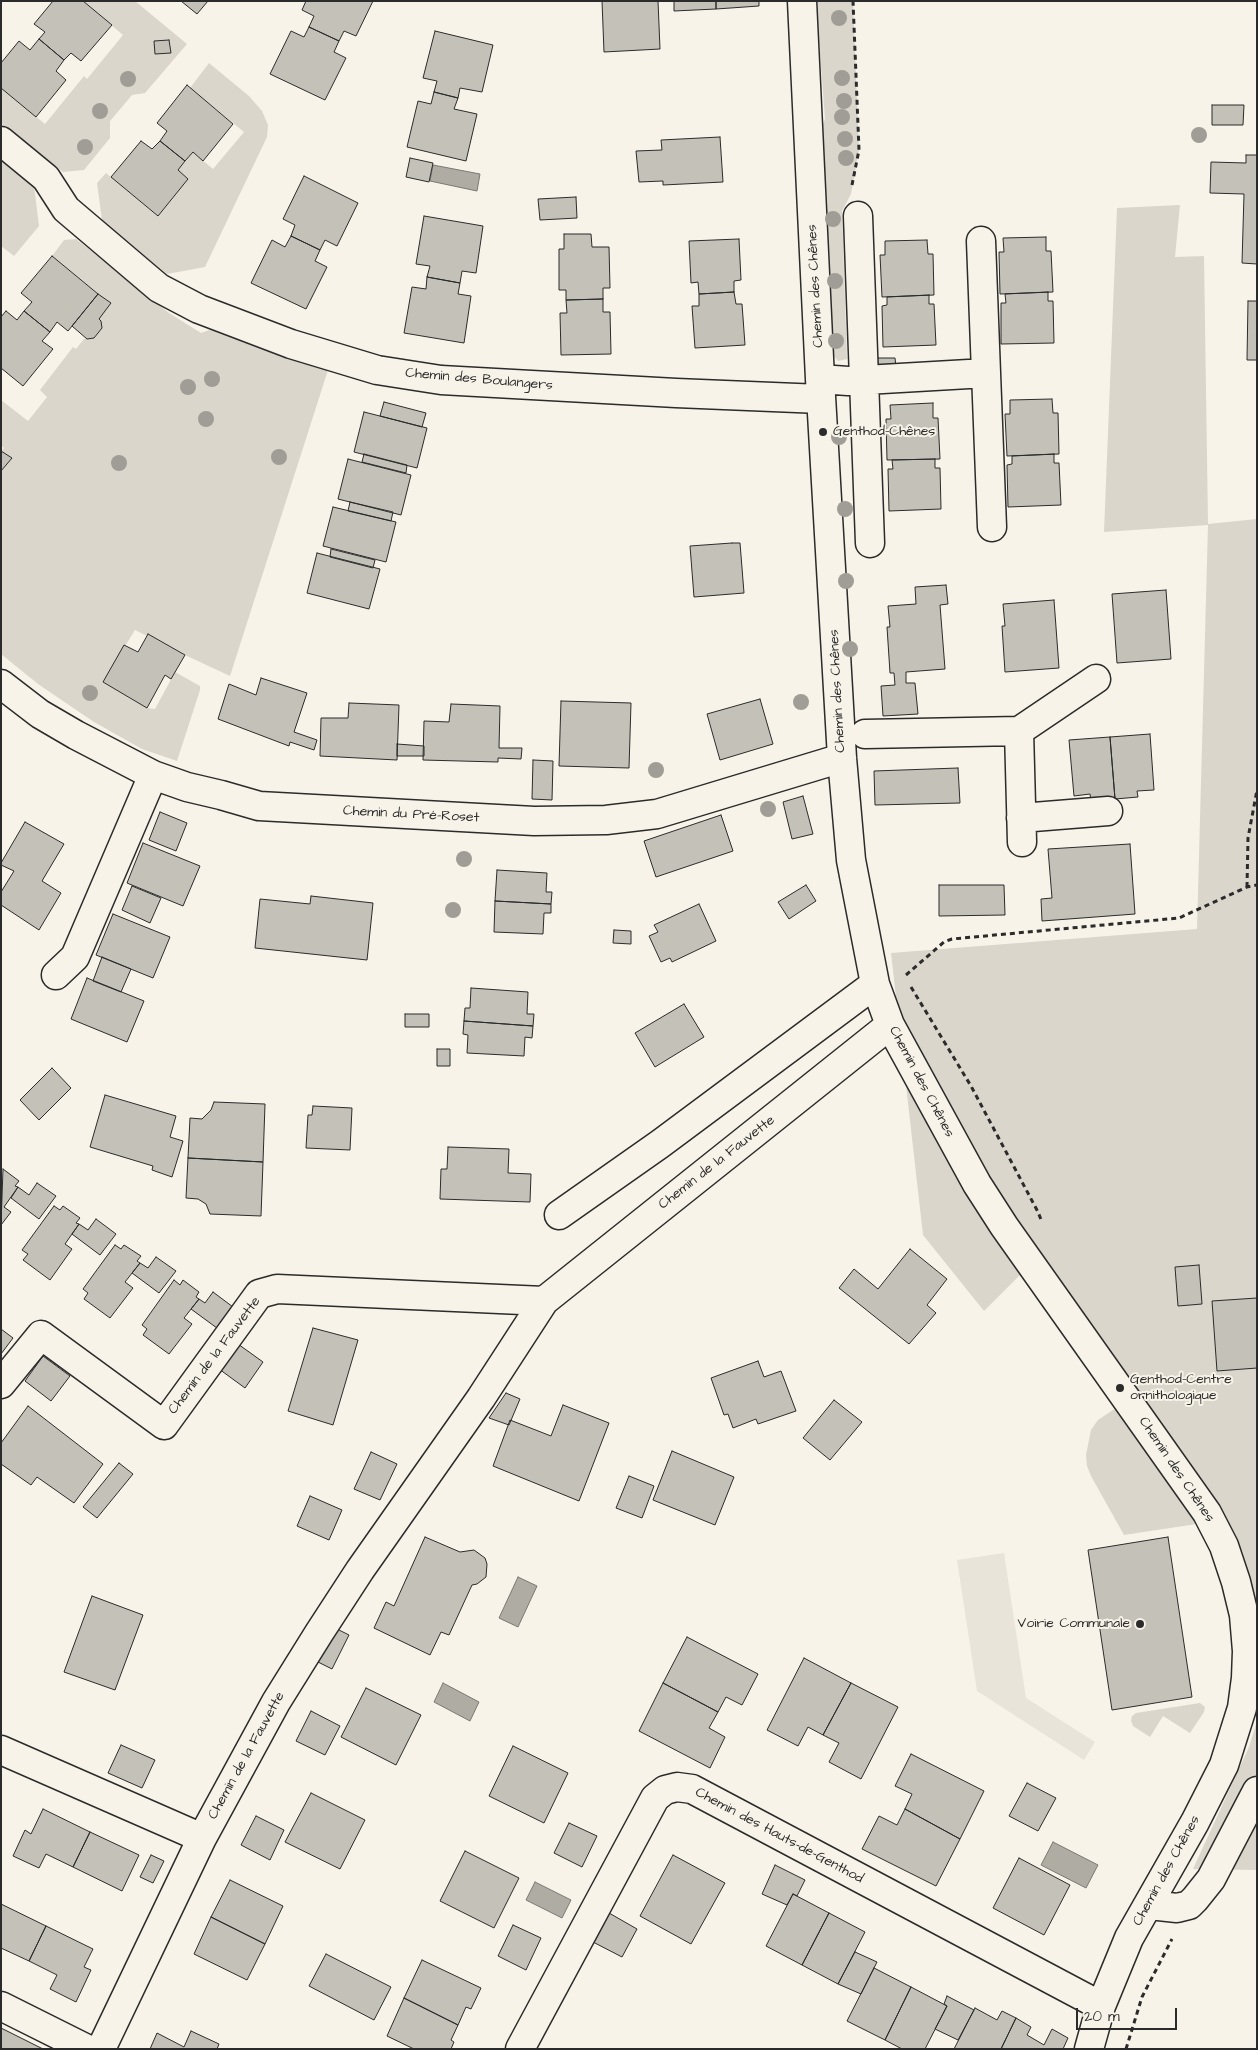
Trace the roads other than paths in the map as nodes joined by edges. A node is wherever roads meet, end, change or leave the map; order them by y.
1 (802, 1) edge
2 (1, 141) edge
3 (858, 216) dead end
4 (980, 240) dead end
5 (986, 373) junction
6 (864, 380) junction
7 (821, 389) junction
8 (992, 527) dead end
9 (870, 543) dead end
10 (1096, 679) dead end
11 (1, 684) edge
12 (1019, 731) junction
13 (864, 734) dead end
14 (842, 758) junction
15 (153, 776) junction
16 (1108, 811) dead end
17 (56, 975) dead end
18 (873, 977) junction
19 (890, 1025) junction
20 (559, 1215) dead end
21 (544, 1300) junction
22 (1, 1384) edge
23 (1, 1750) edge
24 (1257, 1791) edge
25 (202, 1838) junction
26 (1149, 1905) junction
27 (1, 2006) edge
28 (1101, 2006) junction
29 (87, 2049) edge
30 (101, 2049) edge
31 (520, 2049) edge
32 (1089, 2049) edge

1 - 7 street, Chemin des Chênes
2 - 7 street, Chemin des Boulangers
3 - 6 street
4 - 5 street
5 - 6 street, Chemin des Boulangers
5 - 8 street
6 - 7 street, Chemin des Boulangers
6 - 9 street
7 - 14 street, Chemin des Chênes
10 - 12 street
11 - 15 street, Chemin du Pré-Roset
12 - 13 street
12 - 16 street
14 - 15 street, Chemin du Pré-Roset
14 - 18 street, Chemin des Chênes
15 - 17 street
18 - 19 street, Chemin des Chênes
18 - 20 street
19 - 21 street, Chemin de la Fauvette
19 - 26 street, Chemin des Chênes
21 - 22 street, Chemin de la Fauvette
21 - 25 street, Chemin de la Fauvette
23 - 25 street
24 - 26 street
25 - 30 street, Chemin de la Fauvette
26 - 28 street, Chemin des Chênes
27 - 29 street
28 - 31 street, Chemin des Hauts-de-Genthod
28 - 32 street, Chemin des Chênes

